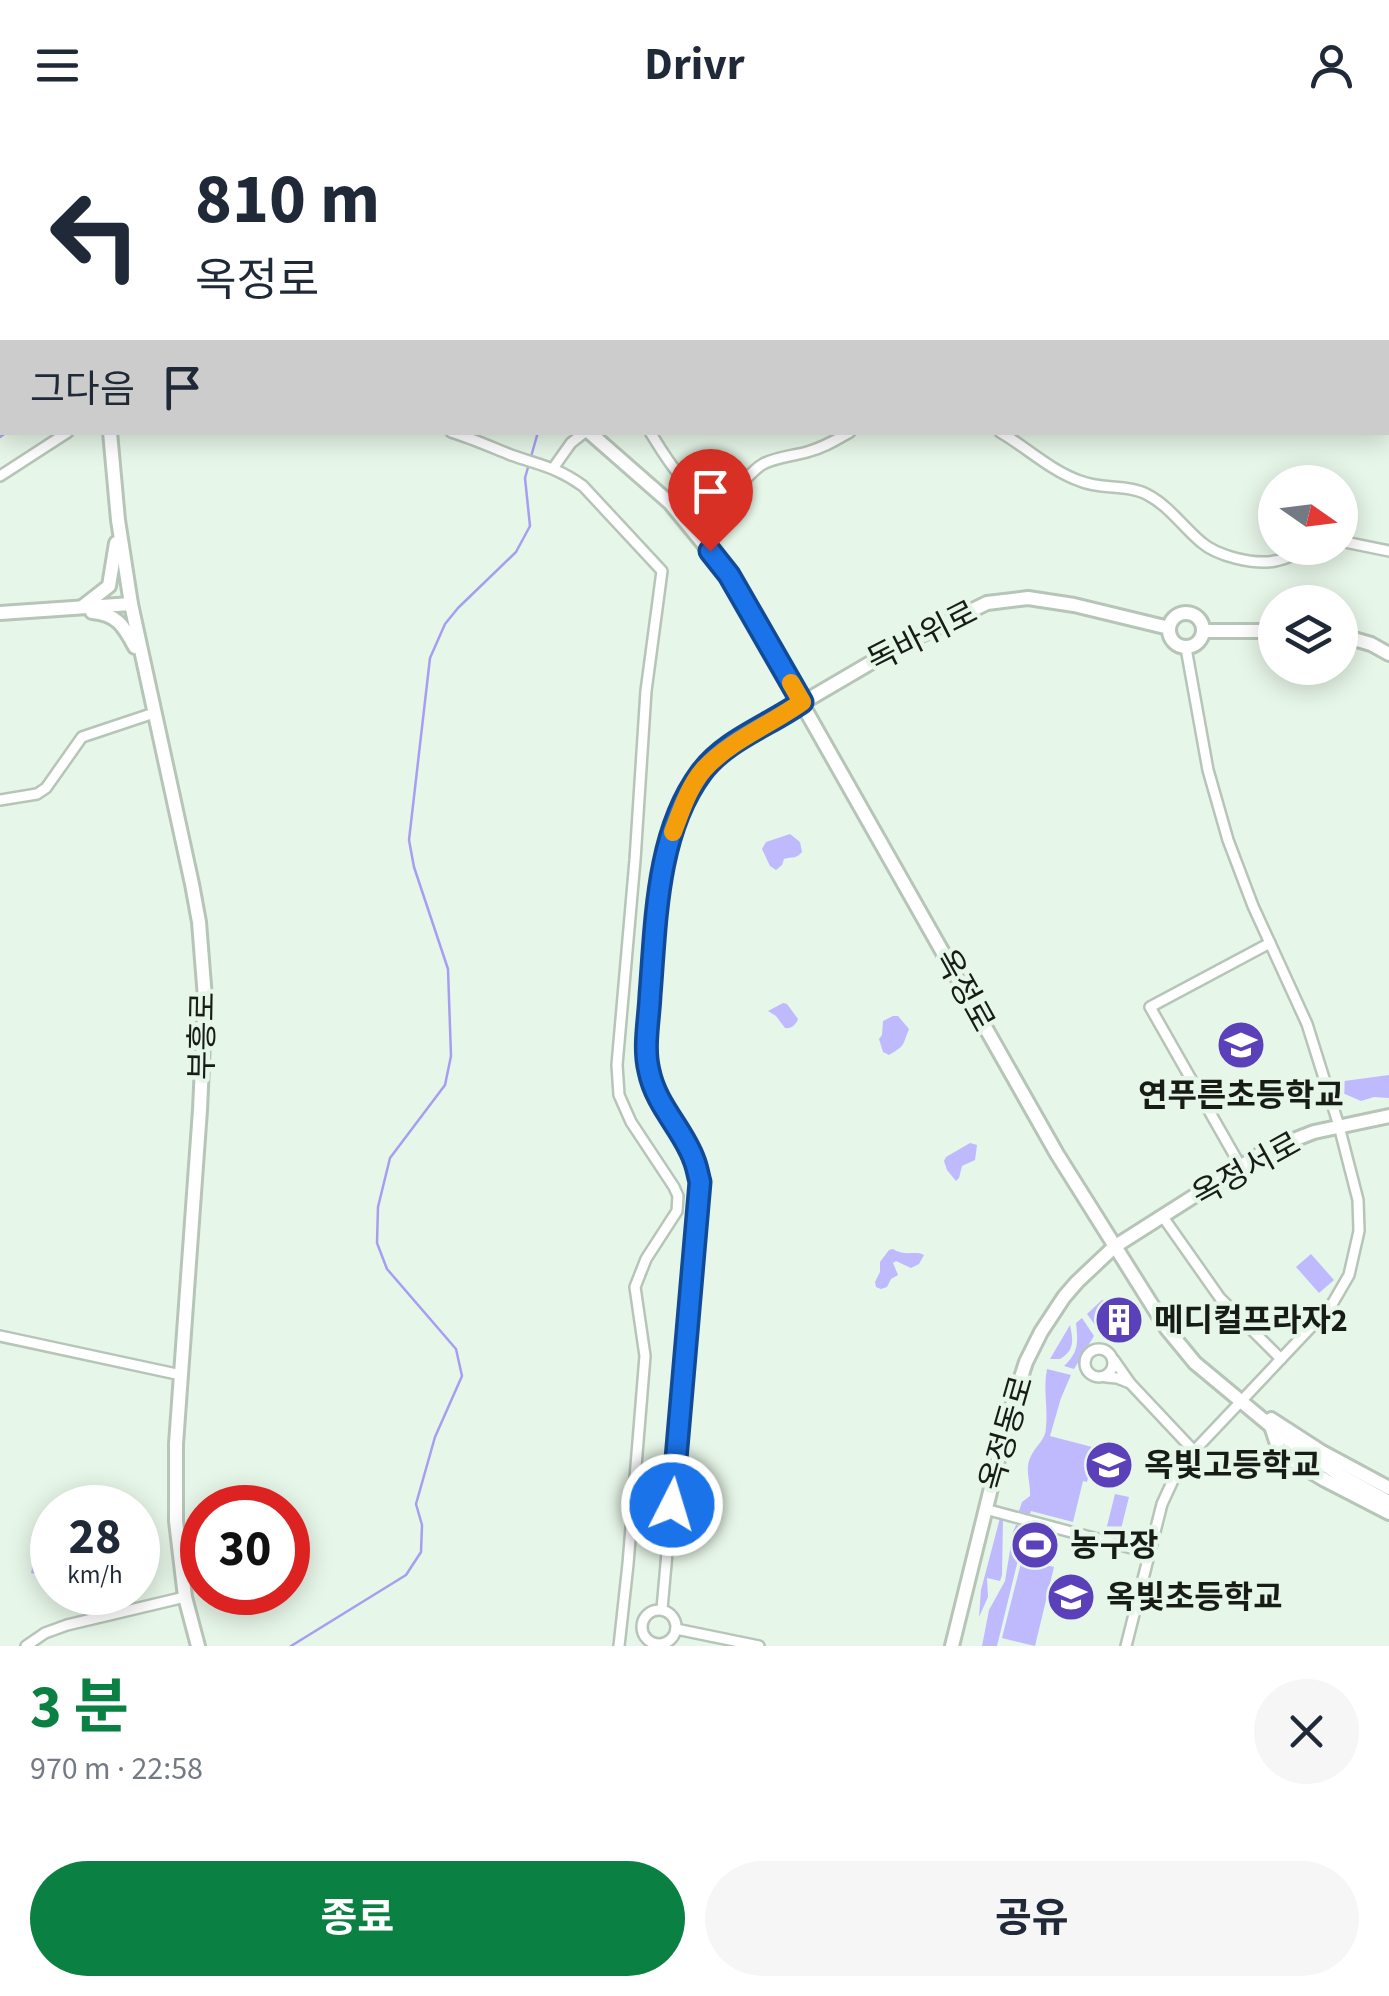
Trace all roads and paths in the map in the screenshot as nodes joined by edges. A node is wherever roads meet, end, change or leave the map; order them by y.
1 (63, 435) edge
2 (110, 435) edge
3 (459, 435) edge
4 (583, 435) edge
5 (591, 435) edge
6 (652, 435) edge
7 (844, 435) edge
8 (1005, 435) edge
9 (550, 467) junction
10 (0, 476) edge
11 (118, 520) junction
12 (1358, 545) edge
13 (1389, 551) edge
14 (1258, 561) edge
15 (130, 604) junction
16 (82, 608) junction
17 (49, 610) junction
18 (0, 612) edge
19 (1169, 628) junction
20 (1204, 631) junction
21 (1258, 631) edge
22 (1358, 640) edge
23 (1186, 648) junction
24 (1389, 654) edge
25 (143, 664) junction
26 (802, 702) junction
27 (154, 713) junction
28 (0, 800) edge
29 (1270, 943) junction
30 (1389, 1116) edge
31 (1338, 1126) junction
32 (1240, 1167) junction
33 (1163, 1217) junction
34 (1114, 1248) junction
35 (0, 1336) edge
36 (1111, 1356) junction
37 (1281, 1360) junction
38 (181, 1375) junction
39 (1098, 1377) junction
40 (1130, 1383) junction
41 (1247, 1406) junction
42 (1272, 1426) junction
43 (1194, 1451) junction
44 (1389, 1488) edge
45 (1389, 1502) edge
46 (984, 1508) junction
47 (1389, 1513) edge
48 (1150, 1553) junction
49 (180, 1555) edge
50 (180, 1598) edge
51 (662, 1609) junction
52 (190, 1615) edge
53 (676, 1629) junction
54 (654, 1645) edge
55 (26, 1646) edge
56 (198, 1646) edge
57 (619, 1646) edge
58 (759, 1646) edge
59 (952, 1646) edge
60 (1126, 1646) edge

1 - 10 street
2 - 11 main road, 부흥로
3 - 9 street
4 - 9 street
5 - 26 main road, 옥정로
6 - 7 street
8 - 14 street
9 - 57 street
11 - 15 main road, 부흥로
11 - 16 main road
12 - 13 street
15 - 16 main road
15 - 25 main road, 부흥로
16 - 17 main road
17 - 18 main road
17 - 25 main road
19 - 20 main road
19 - 23 main road
19 - 26 main road, 독바위로
20 - 21 main road
20 - 23 main road
22 - 24 main road
23 - 29 street
25 - 27 main road, 부흥로
26 - 34 main road, 옥정로
26 - 51 street
27 - 28 street
27 - 38 main road, 부흥로
29 - 31 street
29 - 32 street
30 - 31 main road, 옥정서로
31 - 32 main road, 옥정서로
31 - 37 street
32 - 33 main road, 옥정서로
33 - 34 main road, 옥정서로
33 - 37 street
34 - 41 main road, 옥정로
34 - 46 main road, 옥정동로
35 - 38 street
36 - 39 street
36 - 39 street
36 - 40 street
37 - 41 street
38 - 49 main road, 부흥로
39 - 40 street
40 - 43 street
41 - 42 main road, 옥정로
41 - 43 street
41 - 44 main road
42 - 45 main road, 옥정로
42 - 47 main road
43 - 48 street
46 - 48 street
46 - 59 main road, 옥정동로
48 - 60 street
50 - 55 street
51 - 53 street
51 - 54 street
52 - 56 main road, 부흥로
53 - 54 street
53 - 58 street

